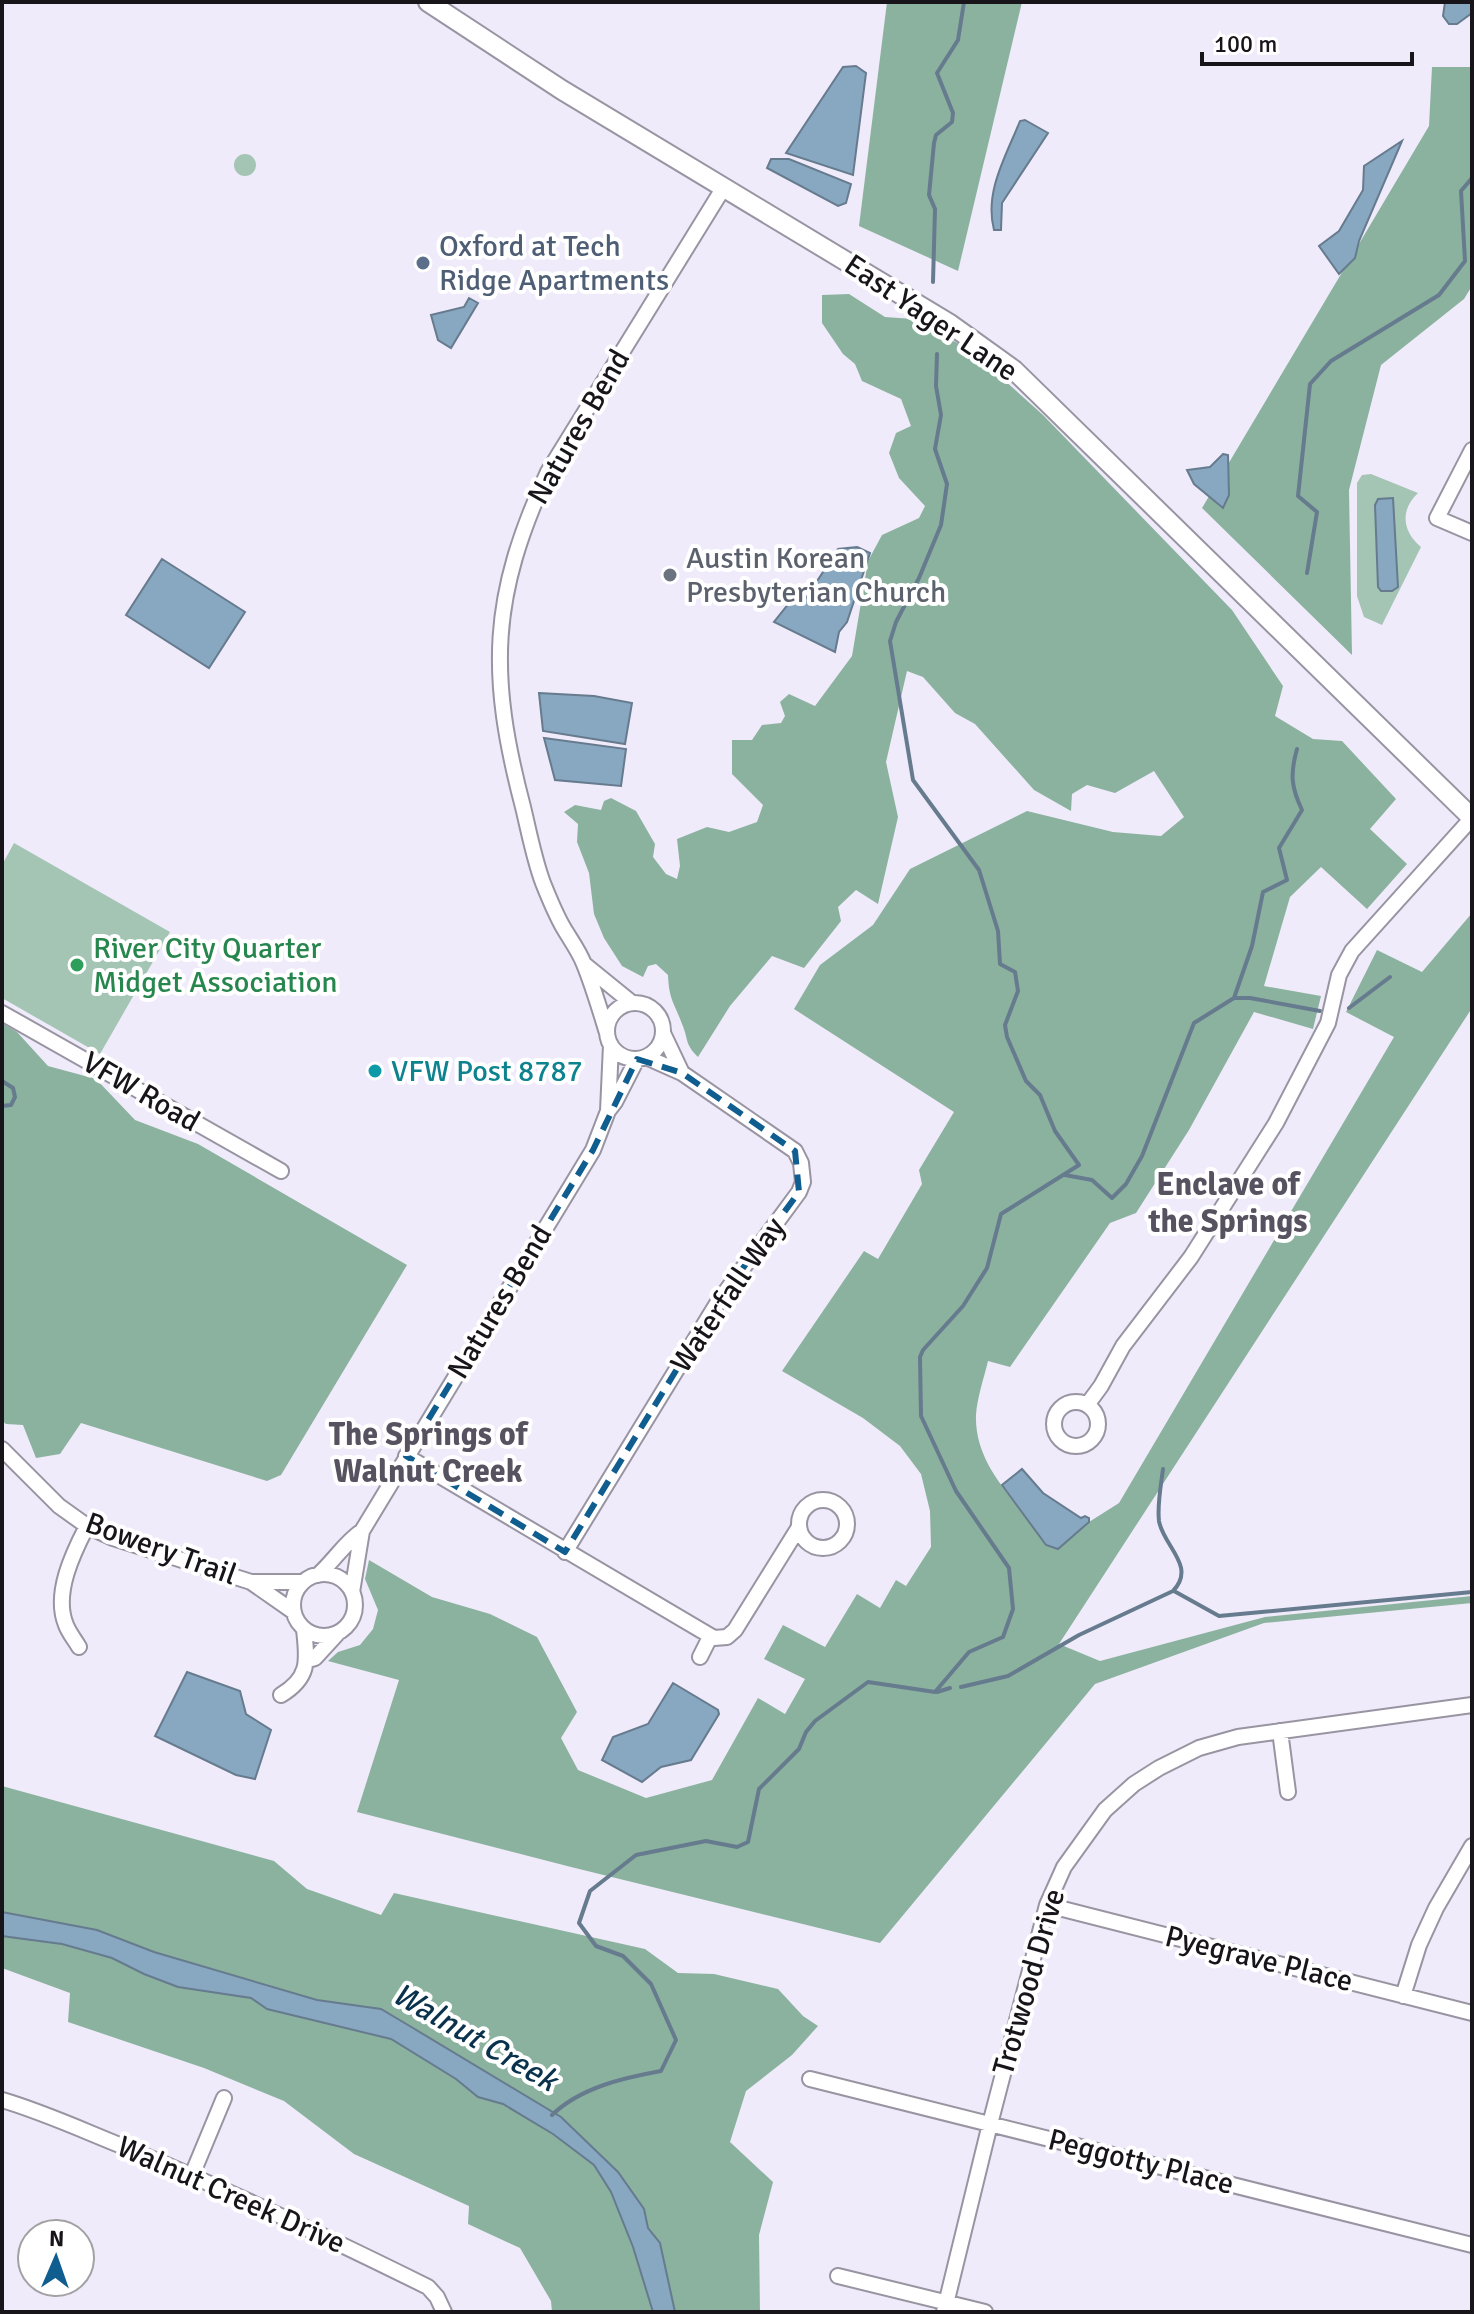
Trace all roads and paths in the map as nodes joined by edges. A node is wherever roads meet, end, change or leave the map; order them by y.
1 (428, 2) edge
2 (724, 187) junction
3 (1472, 450) edge
4 (1472, 533) edge
5 (1472, 818) edge
6 (584, 964) junction
7 (632, 1003) junction
8 (2, 1013) edge
9 (663, 1033) junction
10 (609, 1039) junction
11 (641, 1058) junction
12 (682, 1073) junction
13 (608, 1111) junction
14 (281, 1171) dead end
15 (1087, 1405) dead end
16 (2, 1449) edge
17 (406, 1456) junction
18 (87, 1526) junction
19 (799, 1527) dead end
20 (362, 1531) junction
21 (565, 1552) junction
22 (318, 1575) junction
23 (251, 1582) junction
24 (303, 1582) junction
25 (352, 1592) junction
26 (294, 1612) junction
27 (304, 1629) junction
28 (339, 1632) junction
29 (710, 1637) junction
30 (79, 1647) dead end
31 (700, 1657) dead end
32 (308, 1660) junction
33 (281, 1695) dead end
34 (1472, 1705) edge
35 (1280, 1731) junction
36 (1288, 1792) dead end
37 (1472, 1846) edge
38 (1047, 1905) junction
39 (1403, 1996) junction
40 (1472, 2013) edge
41 (810, 2079) dead end
42 (224, 2098) dead end
43 (2, 2100) edge
44 (990, 2124) junction
45 (192, 2175) junction
46 (1472, 2245) edge
47 (838, 2276) dead end
48 (946, 2307) edge
49 (444, 2312) edge
50 (985, 2312) edge

1 - 2 street, East Yager Lane
2 - 5 street, East Yager Lane
2 - 6 street, Natures Bend
3 - 4 street
5 - 15 street
6 - 7 street, Natures Bend
6 - 10 street, Natures Bend
7 - 9 street
7 - 10 street
8 - 14 street, VFW Road
9 - 11 street
9 - 12 street, Waterfall Way
10 - 11 street
10 - 13 street, Natures Bend
11 - 12 street, Waterfall Way
11 - 13 street, Natures Bend
12 - 21 street, Waterfall Way
13 - 17 street, Natures Bend
16 - 18 street, Bowery Trail
17 - 20 street, Natures Bend
17 - 21 street
18 - 23 street, Bowery Trail
18 - 30 street
19 - 29 street
20 - 22 street, Natures Bend
20 - 25 street, Natures Bend
21 - 29 street
22 - 24 street
22 - 25 street
23 - 24 street, Bowery Trail
23 - 26 street, Bowery Trail
24 - 26 street
25 - 28 street
26 - 27 street
27 - 28 street
27 - 32 street
28 - 32 street
29 - 31 street
32 - 33 street
34 - 35 street, Trotwood Drive
35 - 36 street
35 - 38 street, Trotwood Drive
37 - 39 street
38 - 39 street, Pyegrave Place
38 - 44 street, Trotwood Drive
39 - 40 street, Pyegrave Place
41 - 44 street, Peggotty Place
42 - 45 street
43 - 45 street, Walnut Creek Drive
44 - 46 street, Peggotty Place
44 - 48 street, Trotwood Drive
45 - 49 street, Walnut Creek Drive
47 - 48 street
48 - 50 street

